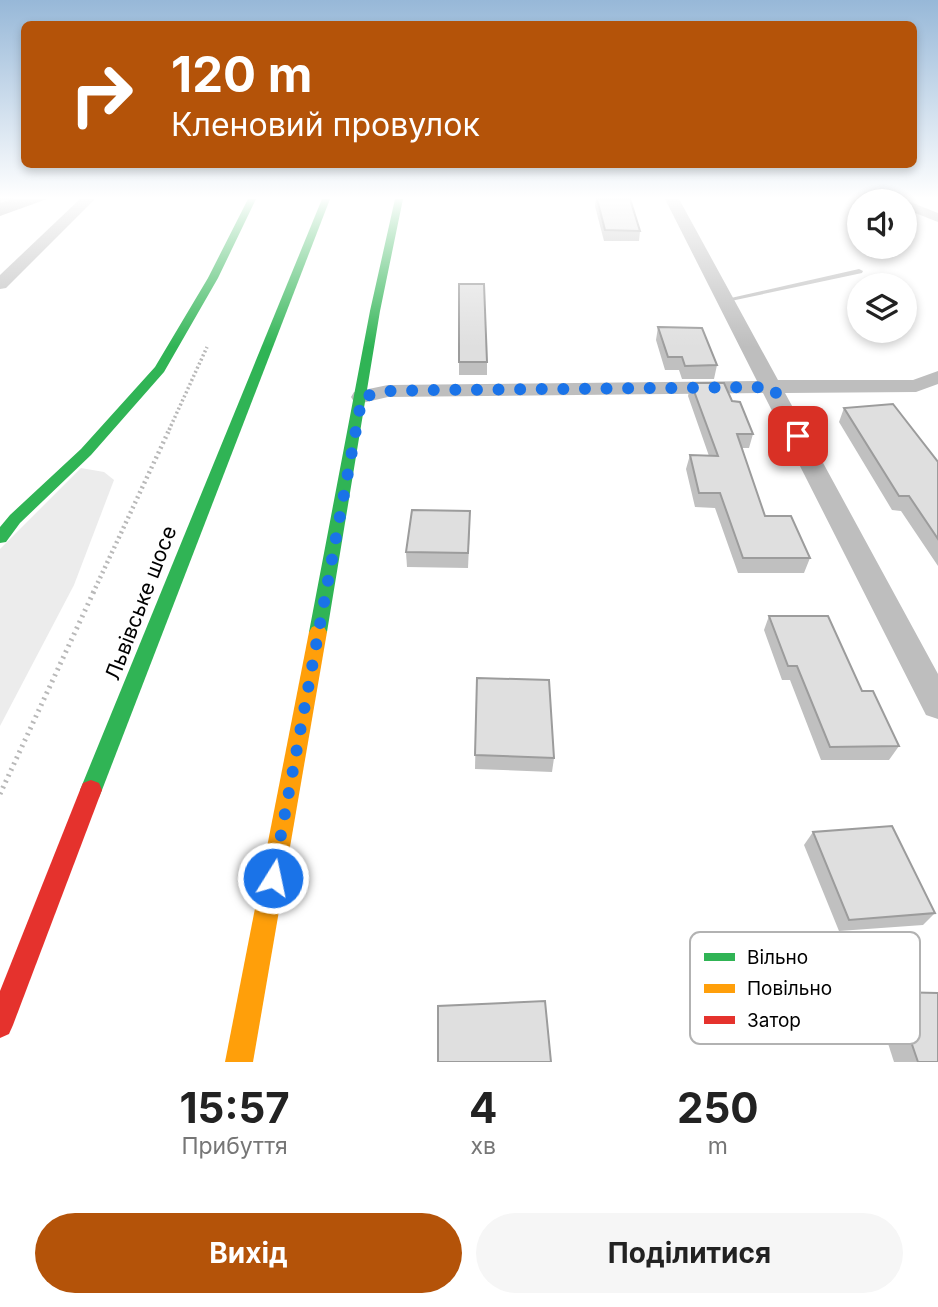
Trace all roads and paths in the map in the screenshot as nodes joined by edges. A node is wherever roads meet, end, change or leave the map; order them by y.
1 (28, 249) edge
2 (228, 249) edge
3 (306, 249) edge
4 (388, 249) edge
5 (698, 249) edge
6 (6, 267) edge
7 (859, 271) dead end
8 (0, 284) edge
9 (726, 300) junction
10 (211, 338) dead end
11 (938, 377) edge
12 (773, 387) junction
13 (362, 397) junction
14 (5, 523) edge
15 (938, 705) edge
16 (0, 794) edge
17 (0, 1025) edge
18 (239, 1062) edge

1 - 6 street
2 - 14 street
3 - 17 street, Львівське шосе
4 - 13 street
5 - 9 street
6 - 8 street
7 - 9 lane
9 - 12 street
10 - 16 path
11 - 12 street
12 - 13 street
12 - 15 street
13 - 18 street

